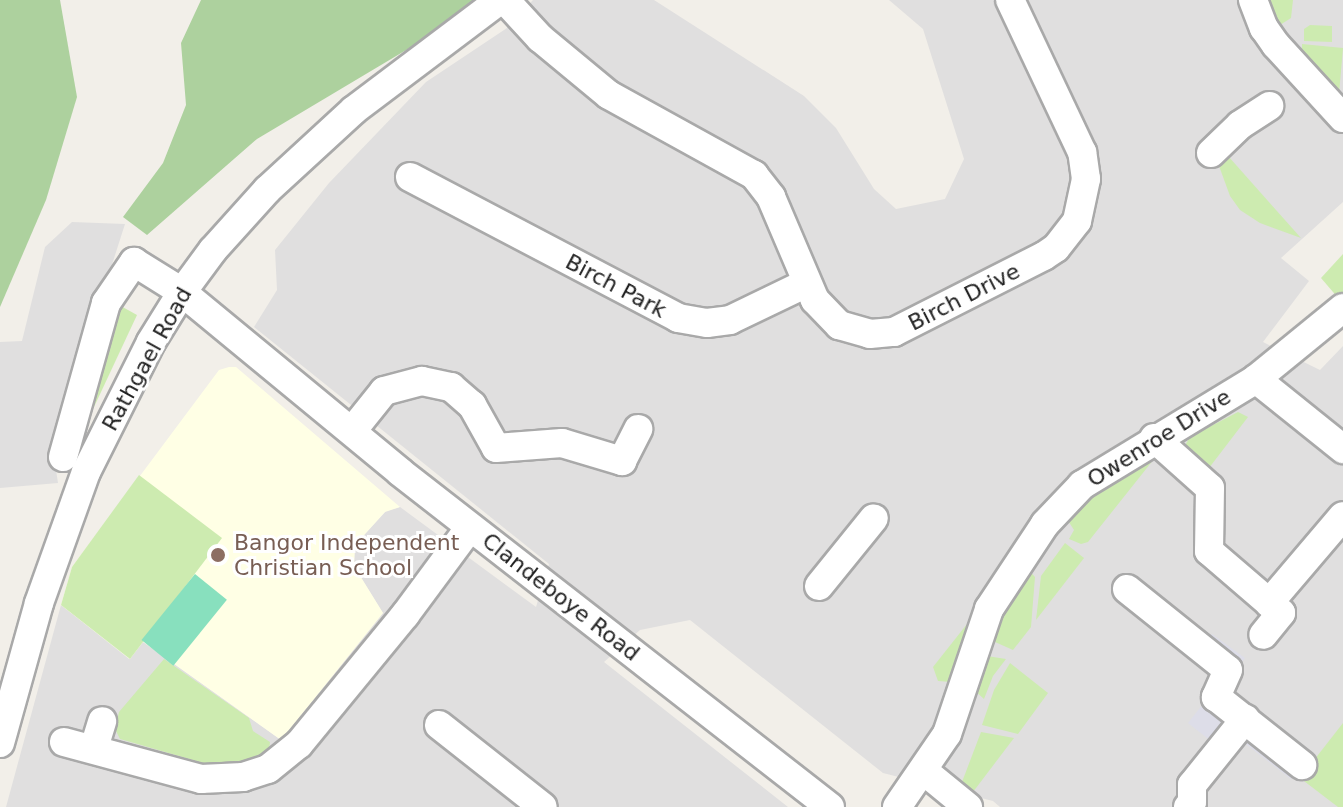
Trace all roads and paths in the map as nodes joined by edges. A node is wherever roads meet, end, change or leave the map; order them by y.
1 (502, 0) edge
2 (1010, 0) edge
3 (1253, 0) edge
4 (1269, 106) dead end
5 (1343, 118) edge
6 (1211, 153) dead end
7 (420, 193) dead end
8 (807, 283) junction
9 (182, 292) junction
10 (1343, 308) edge
11 (1256, 379) junction
12 (638, 429) dead end
13 (352, 431) junction
14 (1154, 438) junction
15 (1343, 449) edge
16 (63, 457) dead end
17 (1343, 516) edge
18 (874, 518) dead end
19 (470, 527) junction
20 (819, 586) dead end
21 (1127, 589) dead end
22 (1269, 603) junction
23 (1263, 635) dead end
24 (1245, 719) junction
25 (102, 721) dead end
26 (439, 725) dead end
27 (64, 742) dead end
28 (0, 743) edge
29 (94, 748) junction
30 (1302, 765) dead end
31 (924, 771) junction
32 (543, 807) edge
33 (830, 807) edge
34 (897, 807) edge
35 (968, 807) edge
36 (1188, 807) edge

1 - 8 street, Birch Drive
1 - 9 street, Rathgael Road
2 - 8 street, Birch Drive
3 - 5 street
4 - 6 street
7 - 8 street, Birch Park
9 - 13 street, Clandeboye Road
9 - 16 street, Clandeboye Road
9 - 28 street, Rathgael Road
10 - 11 street, Owenroe Drive
11 - 14 street, Owenroe Drive
11 - 15 street
12 - 13 street
13 - 19 street, Clandeboye Road
14 - 22 street
14 - 31 street, Owenroe Drive
17 - 22 street
18 - 20 street
19 - 29 street
19 - 33 street, Clandeboye Road
21 - 24 street
22 - 23 street
24 - 30 street
24 - 36 street
25 - 29 street
26 - 32 street
27 - 29 street
31 - 34 street, Owenroe Drive
31 - 35 street

